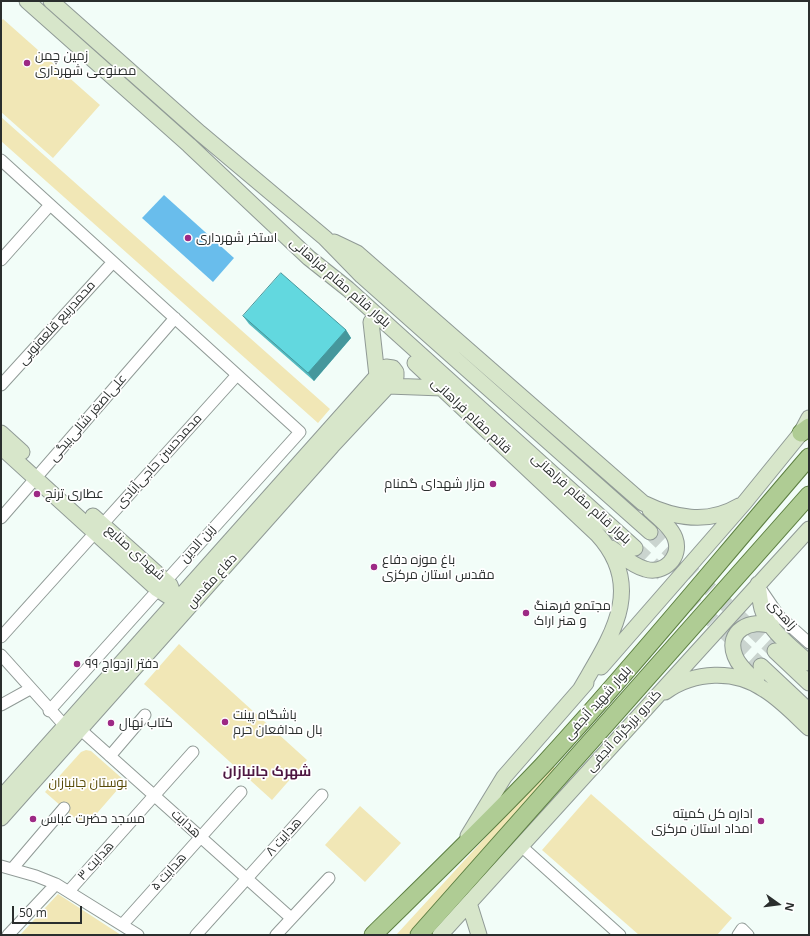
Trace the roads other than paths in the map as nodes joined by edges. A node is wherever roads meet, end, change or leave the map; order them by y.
1 (27, 1) edge
2 (52, 1) edge
3 (1, 160) edge
4 (50, 205) junction
5 (325, 238) junction
6 (309, 258) junction
7 (1, 260) edge
8 (113, 262) junction
9 (175, 318) junction
10 (371, 322) junction
11 (237, 375) junction
12 (382, 381) junction
13 (1, 385) edge
14 (442, 388) junction
15 (809, 418) edge
16 (805, 430) edge
17 (1, 433) edge
18 (1, 447) edge
19 (809, 457) edge
20 (39, 474) junction
21 (809, 495) edge
22 (745, 502) junction
23 (643, 503) junction
24 (1, 518) edge
25 (99, 528) junction
26 (809, 529) edge
27 (650, 532) tunnel mouth
28 (608, 546) junction
29 (635, 548) tunnel mouth
30 (161, 584) junction
31 (758, 584) junction
32 (181, 606) junction
33 (772, 626) junction
34 (1, 637) edge
35 (809, 643) edge
36 (775, 651) tunnel mouth
37 (1, 655) edge
38 (809, 663) edge
39 (761, 666) tunnel mouth
40 (809, 682) edge
41 (30, 689) junction
42 (764, 689) junction
43 (580, 690) junction
44 (650, 701) junction
45 (1, 705) edge
46 (49, 711) junction
47 (809, 711) edge
48 (145, 715) dead end
49 (65, 726) junction
50 (809, 728) edge
51 (80, 730) junction
52 (193, 752) dead end
53 (110, 756) junction
54 (241, 792) dead end
55 (322, 795) dead end
56 (155, 796) junction
57 (1, 798) edge
58 (64, 808) dead end
59 (1, 818) edge
60 (200, 837) junction
61 (520, 845) junction
62 (460, 850) junction
63 (6, 868) edge
64 (246, 878) junction
65 (329, 878) dead end
66 (56, 884) junction
67 (69, 891) junction
68 (469, 903) junction
69 (291, 918) junction
70 (122, 925) junction
71 (8, 935) edge
72 (138, 935) edge
73 (196, 935) edge
74 (276, 935) edge
75 (372, 935) edge
76 (418, 935) edge
77 (440, 935) edge
78 (479, 935) edge
79 (620, 935) edge

1 - 6 street, بلوار قائم مقام فراهانی
2 - 5 street, بلوار قائم مقام فراهانی
3 - 4 street
4 - 7 street
4 - 8 street
5 - 23 street
5 - 27 street, بلوار قائم مقام فراهانی
6 - 10 street, قائم مقام فراهانی
6 - 29 street, بلوار قائم مقام فراهانی
8 - 9 street
8 - 13 street, محمدربیع قلعه‌نویی
9 - 11 street
9 - 20 street, علی‌اصغر شالی‌بیگی
10 - 12 street
10 - 14 street, قائم مقام فراهانی
11 - 25 street, محمدحسن حاجی‌آبادی
11 - 30 street, زین الدین
12 - 14 street
12 - 32 street, دفاع مقدس
14 - 28 street, قائم مقام فراهانی
15 - 16 street
16 - 22 street
17 - 20 street, شهدای صنایع
18 - 20 street, شهدای صنایع
19 - 62 main road, بلوار شهید آنجفی
20 - 24 street, علی‌اصغر شالی‌بیگی
20 - 25 street, شهدای صنایع
21 - 76 main road, بلوار شهید آنجفی
22 - 23 street
22 - 43 street
23 - 28 street
25 - 30 street, شهدای صنایع
25 - 34 street, محمدحسن حاجی‌آبادی
26 - 31 street, کندرو بزرگراه آنجفی
28 - 43 street, قائم مقام فراهانی
30 - 32 street, شهدای صنایع
30 - 46 street, زین الدین
31 - 33 street
31 - 35 street, زاهدی
31 - 44 street, کندرو بزرگراه آنجفی
32 - 49 street, دفاع مقدس
32 - 51 street, دفاع مقدس
33 - 38 street
33 - 42 street
36 - 40 street
37 - 41 street
39 - 47 street
41 - 45 street
41 - 46 street
42 - 44 street
42 - 50 street
43 - 62 street
44 - 61 street, کندرو بزرگراه آنجفی
46 - 49 street
48 - 53 street
49 - 57 street, دفاع مقدس
51 - 53 street, هدایت
51 - 59 street, دفاع مقدس
52 - 56 street, هدایت ۳
53 - 56 street, هدایت
54 - 60 street, هدایت ۵
55 - 64 street, هدایت ۸
56 - 60 street, هدایت
56 - 67 street, هدایت ۳
58 - 63 street
60 - 64 street, هدایت
60 - 70 street, هدایت ۵
61 - 68 street, کندرو بزرگراه آنجفی
61 - 79 street
62 - 75 main road, بلوار شهید آنجفی
63 - 66 street
64 - 69 street, هدایت
64 - 73 street, هدایت ۸
65 - 69 street
66 - 67 street
66 - 71 street
67 - 70 street
68 - 77 street, کندرو بزرگراه آنجفی
68 - 78 street
69 - 74 street
70 - 72 street

